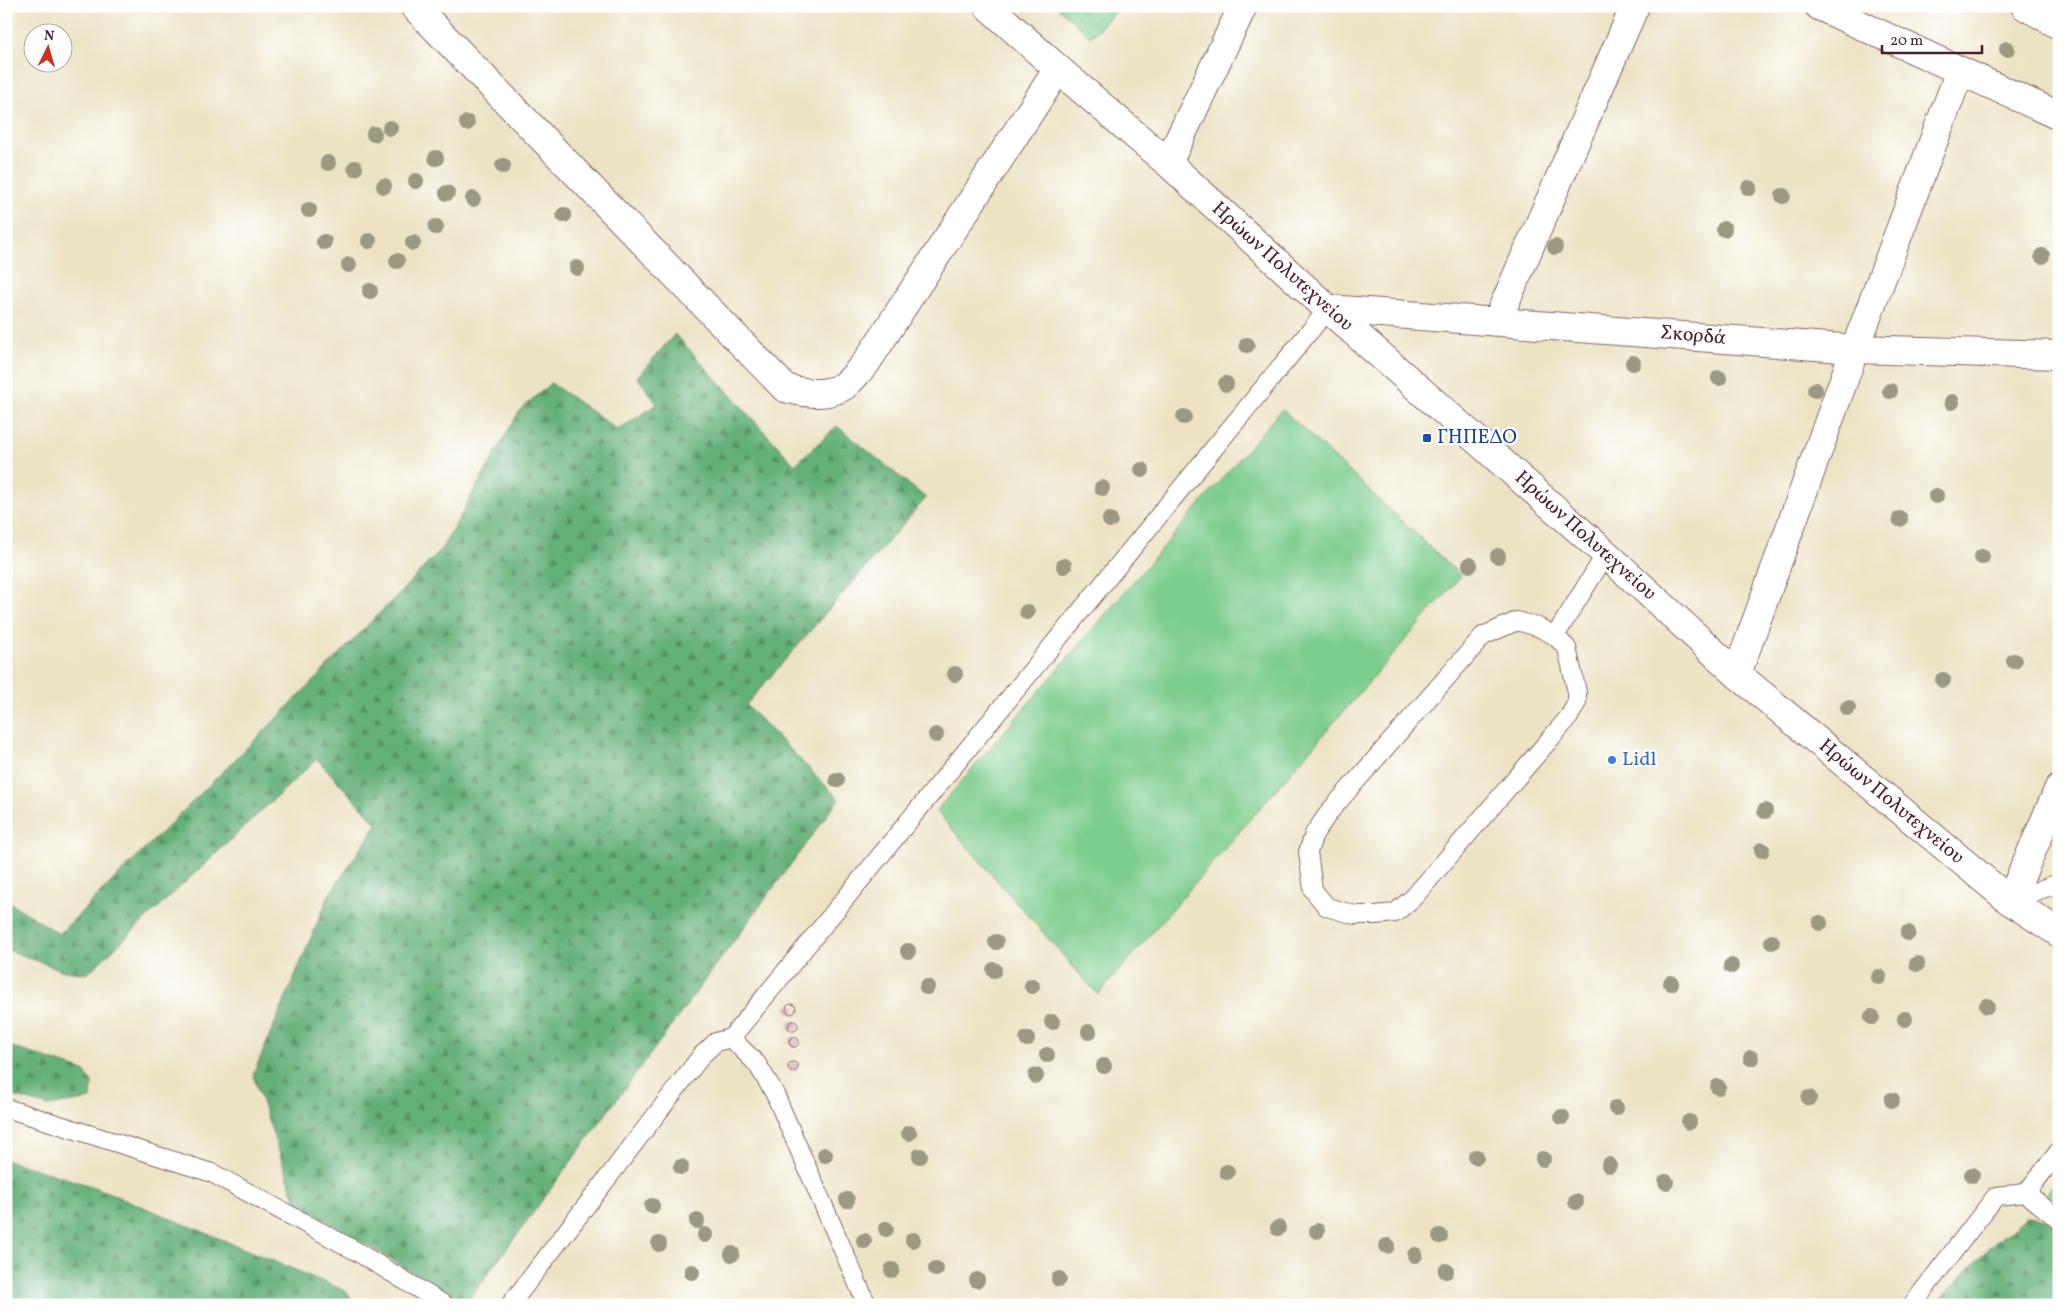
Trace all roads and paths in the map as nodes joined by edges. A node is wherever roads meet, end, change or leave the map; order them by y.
1 (414, 6) edge
2 (988, 6) edge
3 (1243, 6) edge
4 (1635, 6) edge
5 (1819, 6) edge
6 (2025, 6) edge
7 (2059, 25) edge
8 (1058, 69) junction
9 (1960, 72) junction
10 (2059, 116) edge
11 (1168, 163) junction
12 (1328, 309) junction
13 (1496, 321) junction
14 (1855, 349) junction
15 (2059, 355) edge
16 (1606, 554) junction
17 (1555, 636) junction
18 (1737, 674) junction
19 (2059, 788) edge
20 (2059, 889) edge
21 (2010, 901) junction
22 (2059, 933) edge
23 (731, 1038) junction
24 (6, 1108) edge
25 (2059, 1151) edge
26 (2026, 1193) junction
27 (2059, 1220) edge
28 (445, 1305) edge
29 (510, 1305) edge
30 (867, 1305) edge
31 (1912, 1305) edge

1 - 8 street
2 - 8 street, Ηρώων Πολυτεχνείου
3 - 11 street
4 - 13 street
5 - 9 street
6 - 7 street
8 - 11 street, Ηρώων Πολυτεχνείου
9 - 10 street
9 - 14 street
11 - 12 street, Ηρώων Πολυτεχνείου
12 - 13 street, Σκορδά
12 - 16 street, Ηρώων Πολυτεχνείου
12 - 23 lane
13 - 14 street, Σκορδά
14 - 15 street, Σκορδά
14 - 18 street
16 - 17 lane
16 - 18 street, Ηρώων Πολυτεχνείου
17 - 17 lane
18 - 21 street, Ηρώων Πολυτεχνείου
19 - 21 street
20 - 21 lane
21 - 22 street, Ηρώων Πολυτεχνείου
23 - 29 lane
23 - 30 lane
24 - 28 lane
25 - 26 lane
26 - 27 lane
26 - 31 lane

